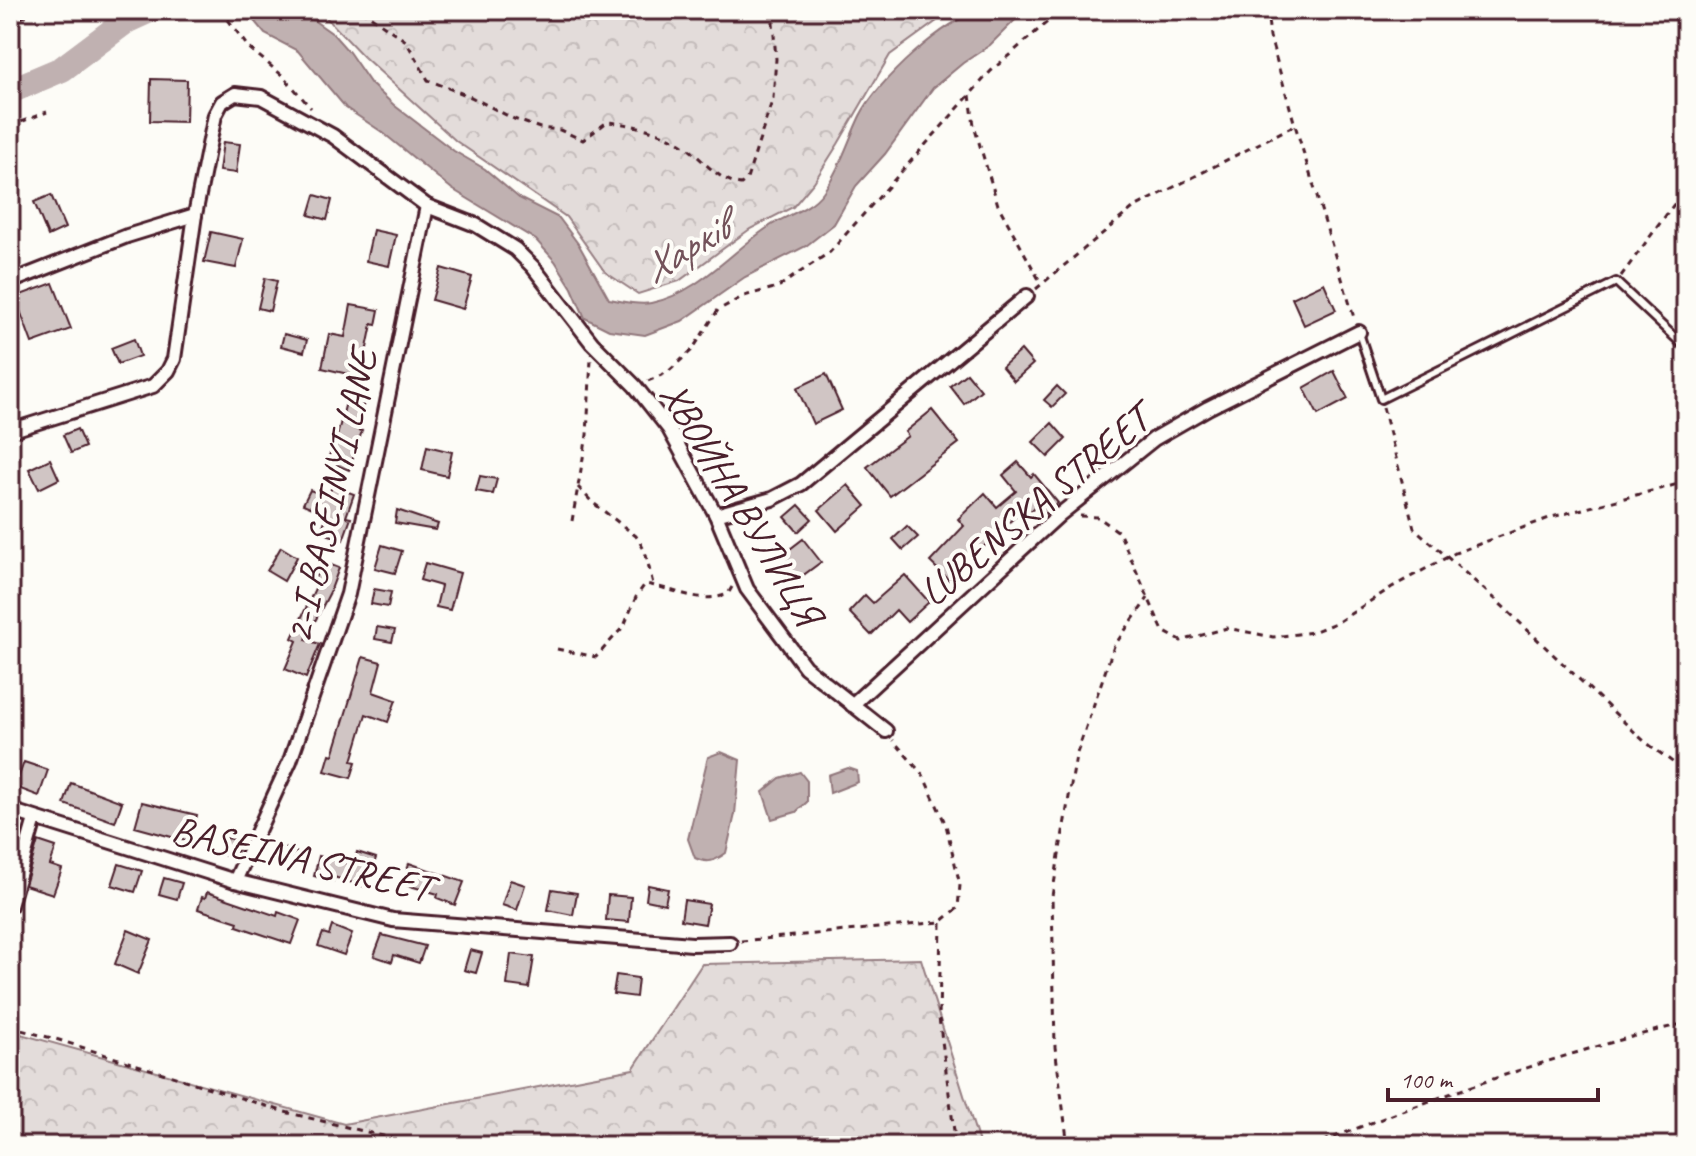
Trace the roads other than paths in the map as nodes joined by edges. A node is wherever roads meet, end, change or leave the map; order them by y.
1 (427, 206) junction
2 (195, 215) junction
3 (10, 282) edge
4 (1027, 296) dead end
5 (1359, 332) joint
6 (1686, 348) edge
7 (10, 431) edge
8 (716, 515) junction
9 (852, 705) junction
10 (886, 731) road end
11 (10, 810) edge
12 (35, 819) junction
13 (235, 881) junction
14 (10, 906) edge
15 (730, 943) road end

1 - 2 street, ХВОЙНА ВУЛИЦЯ
1 - 8 street, ХВОЙНА ВУЛИЦЯ
1 - 13 street, 2-I BASEINYI LANE
2 - 3 street
2 - 7 street
4 - 8 street
5 - 6 lane
5 - 9 street, LUBENSKA STREET
8 - 9 street, ХВОЙНА ВУЛИЦЯ
9 - 10 street, ХВОЙНА ВУЛИЦЯ
11 - 12 street, BASEINA STREET
12 - 13 street, BASEINA STREET
12 - 14 street
13 - 15 street, BASEINA STREET

